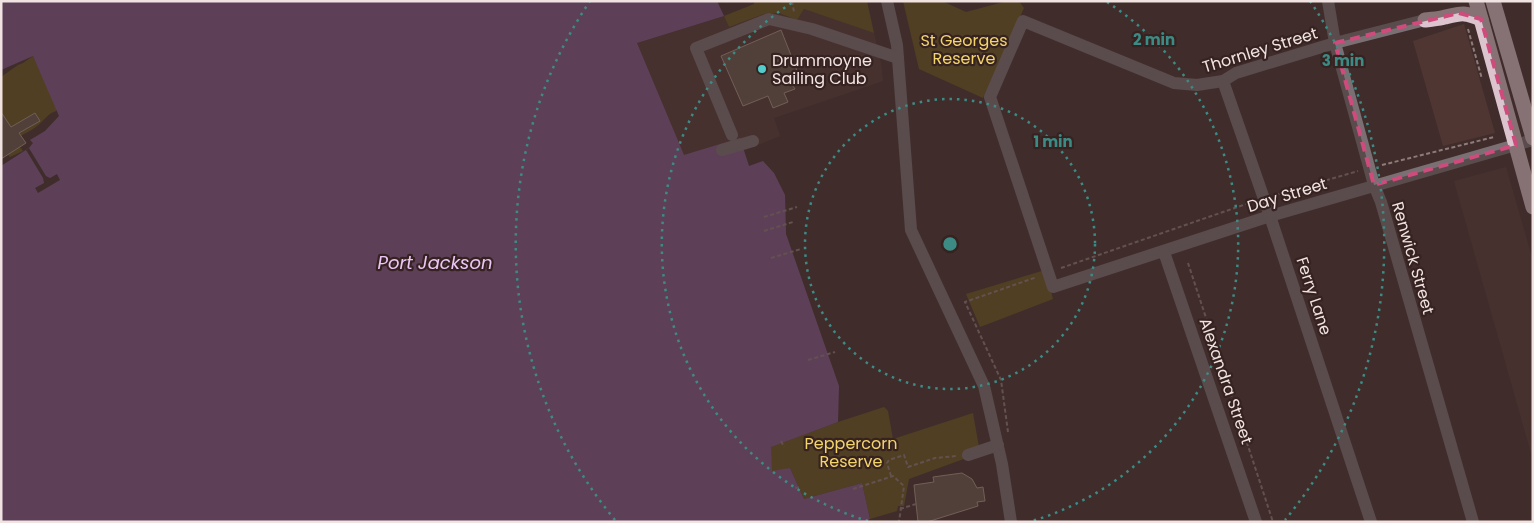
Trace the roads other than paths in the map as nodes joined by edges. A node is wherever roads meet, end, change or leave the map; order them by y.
1 (887, 1) edge
2 (1328, 1) edge
3 (1476, 1) edge
4 (1493, 1) edge
5 (1481, 19) junction
6 (1425, 20) joint
7 (1335, 43) junction
8 (898, 58) junction
9 (1223, 82) junction
10 (732, 135) dead end
11 (1533, 139) edge
12 (753, 141) dead end
13 (1516, 145) junction
14 (722, 150) dead end
15 (1374, 185) junction
16 (1533, 207) edge
17 (1270, 216) junction
18 (1164, 252) junction
19 (1053, 287) joint
20 (998, 445) junction
21 (968, 455) road end
22 (1011, 522) edge
23 (1256, 522) edge
24 (1372, 522) edge
25 (1473, 522) edge

1 - 8 street
2 - 7 street, Renwick Street
3 - 5 highway
4 - 11 highway
5 - 6 highway
5 - 13 highway
6 - 7 street, Thornley Street
7 - 9 street, Thornley Street
7 - 15 street, Renwick Street
8 - 10 street
8 - 20 street
9 - 17 street, Ferry Lane
9 - 19 street, Thornley Street
11 - 13 street, Day Street
12 - 14 street
13 - 15 street, Day Street
13 - 16 highway
15 - 17 street, Day Street
15 - 25 street, Renwick Street
17 - 18 street, Day Street
17 - 24 street, Ferry Lane
18 - 19 street, Day Street
18 - 23 street, Alexandra Street
20 - 21 street
20 - 22 street

